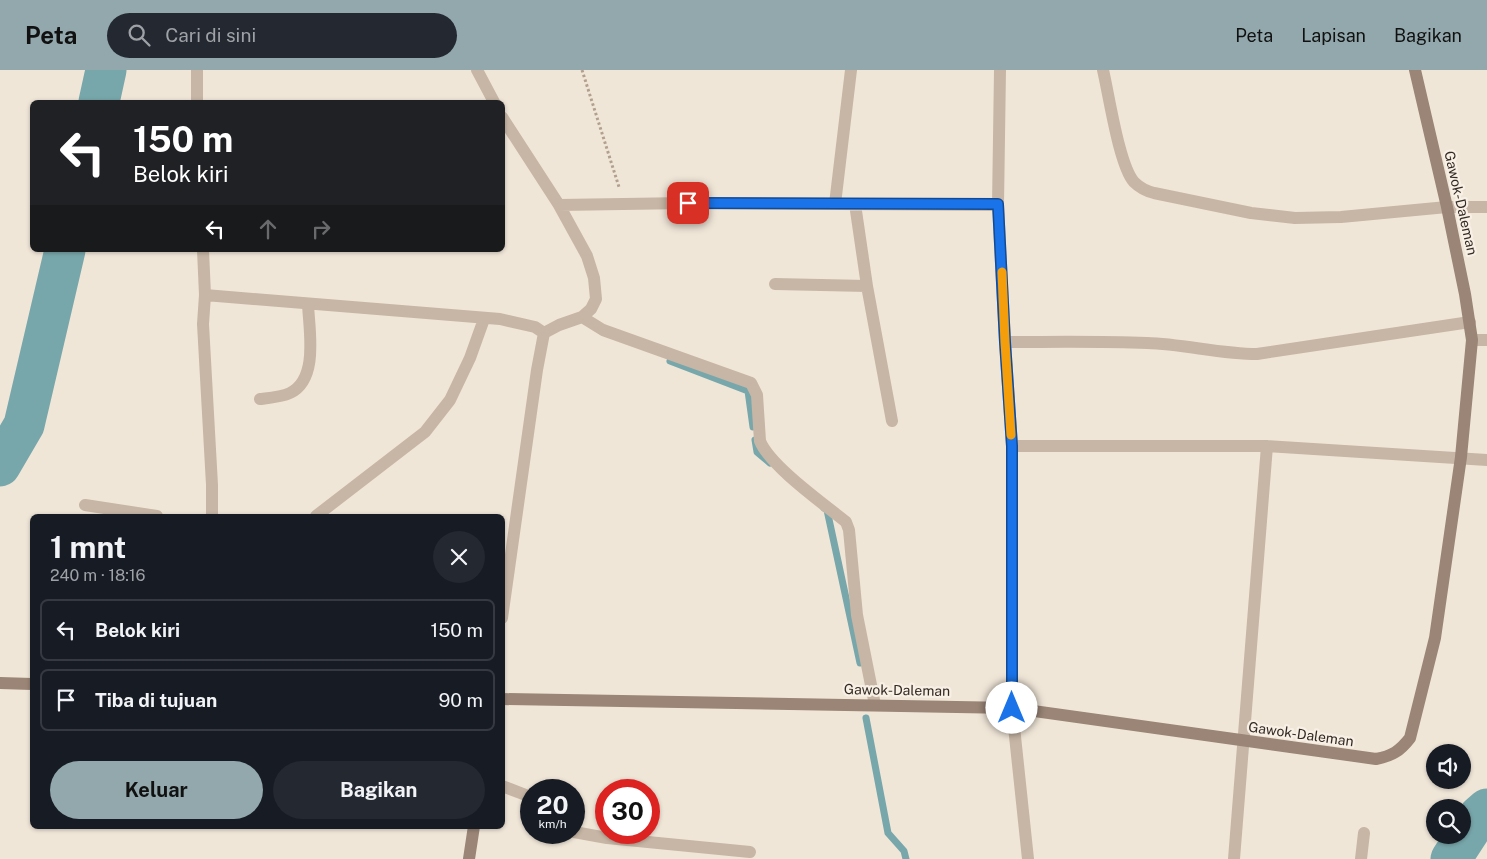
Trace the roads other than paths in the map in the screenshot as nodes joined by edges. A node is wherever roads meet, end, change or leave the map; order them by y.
1 (197, 70) edge
2 (476, 70) edge
3 (851, 70) edge
4 (1000, 70) edge
5 (1103, 70) edge
6 (1415, 70) edge
7 (197, 100) edge
8 (493, 100) edge
9 (505, 122) edge
10 (835, 204) junction
11 (855, 204) junction
12 (998, 204) junction
13 (559, 205) junction
14 (1448, 207) junction
15 (1487, 207) edge
16 (203, 252) edge
17 (775, 284) dead end
18 (867, 286) junction
19 (205, 295) junction
20 (308, 304) junction
21 (582, 317) junction
22 (484, 319) junction
23 (1470, 322) junction
24 (544, 333) junction
25 (1472, 340) junction
26 (1487, 340) edge
27 (1005, 342) junction
28 (260, 399) dead end
29 (892, 421) dead end
30 (1012, 446) junction
31 (1267, 446) junction
32 (1461, 457) junction
33 (1487, 460) edge
34 (85, 504) dead end
35 (145, 514) edge
36 (212, 514) edge
37 (319, 514) edge
38 (505, 597) edge
39 (0, 683) edge
40 (30, 684) edge
41 (505, 699) edge
42 (875, 705) junction
43 (1012, 708) junction
44 (1244, 742) junction
45 (505, 787) edge
46 (520, 793) edge
47 (474, 829) edge
48 (1364, 833) dead end
49 (585, 834) edge
50 (750, 852) dead end
51 (469, 859) edge
52 (1028, 859) edge
53 (1234, 859) edge
54 (1361, 859) edge

1 - 7 street
2 - 8 street
3 - 10 street
4 - 12 street
5 - 14 street
6 - 14 street, Gawok-Daleman
9 - 13 street
10 - 11 street
10 - 13 street
11 - 12 street
11 - 18 street
12 - 27 street
13 - 21 street
14 - 15 street
14 - 23 street, Gawok-Daleman
16 - 19 street
17 - 18 street
18 - 29 street
19 - 20 street
19 - 36 street
20 - 22 street
20 - 28 street
21 - 24 street
21 - 42 street
22 - 24 street
22 - 37 street
23 - 25 street, Gawok-Daleman
23 - 27 street
24 - 38 street
25 - 26 street
25 - 32 street, Gawok-Daleman
27 - 30 street
30 - 31 street
30 - 43 street
31 - 32 street
31 - 44 street
32 - 33 street
32 - 44 street, Gawok-Daleman
34 - 35 street
39 - 40 street
41 - 42 street, Gawok-Daleman
42 - 43 street, Gawok-Daleman
43 - 44 street, Gawok-Daleman
43 - 52 street
44 - 53 street
45 - 46 street
47 - 51 street
48 - 54 street
49 - 50 street

